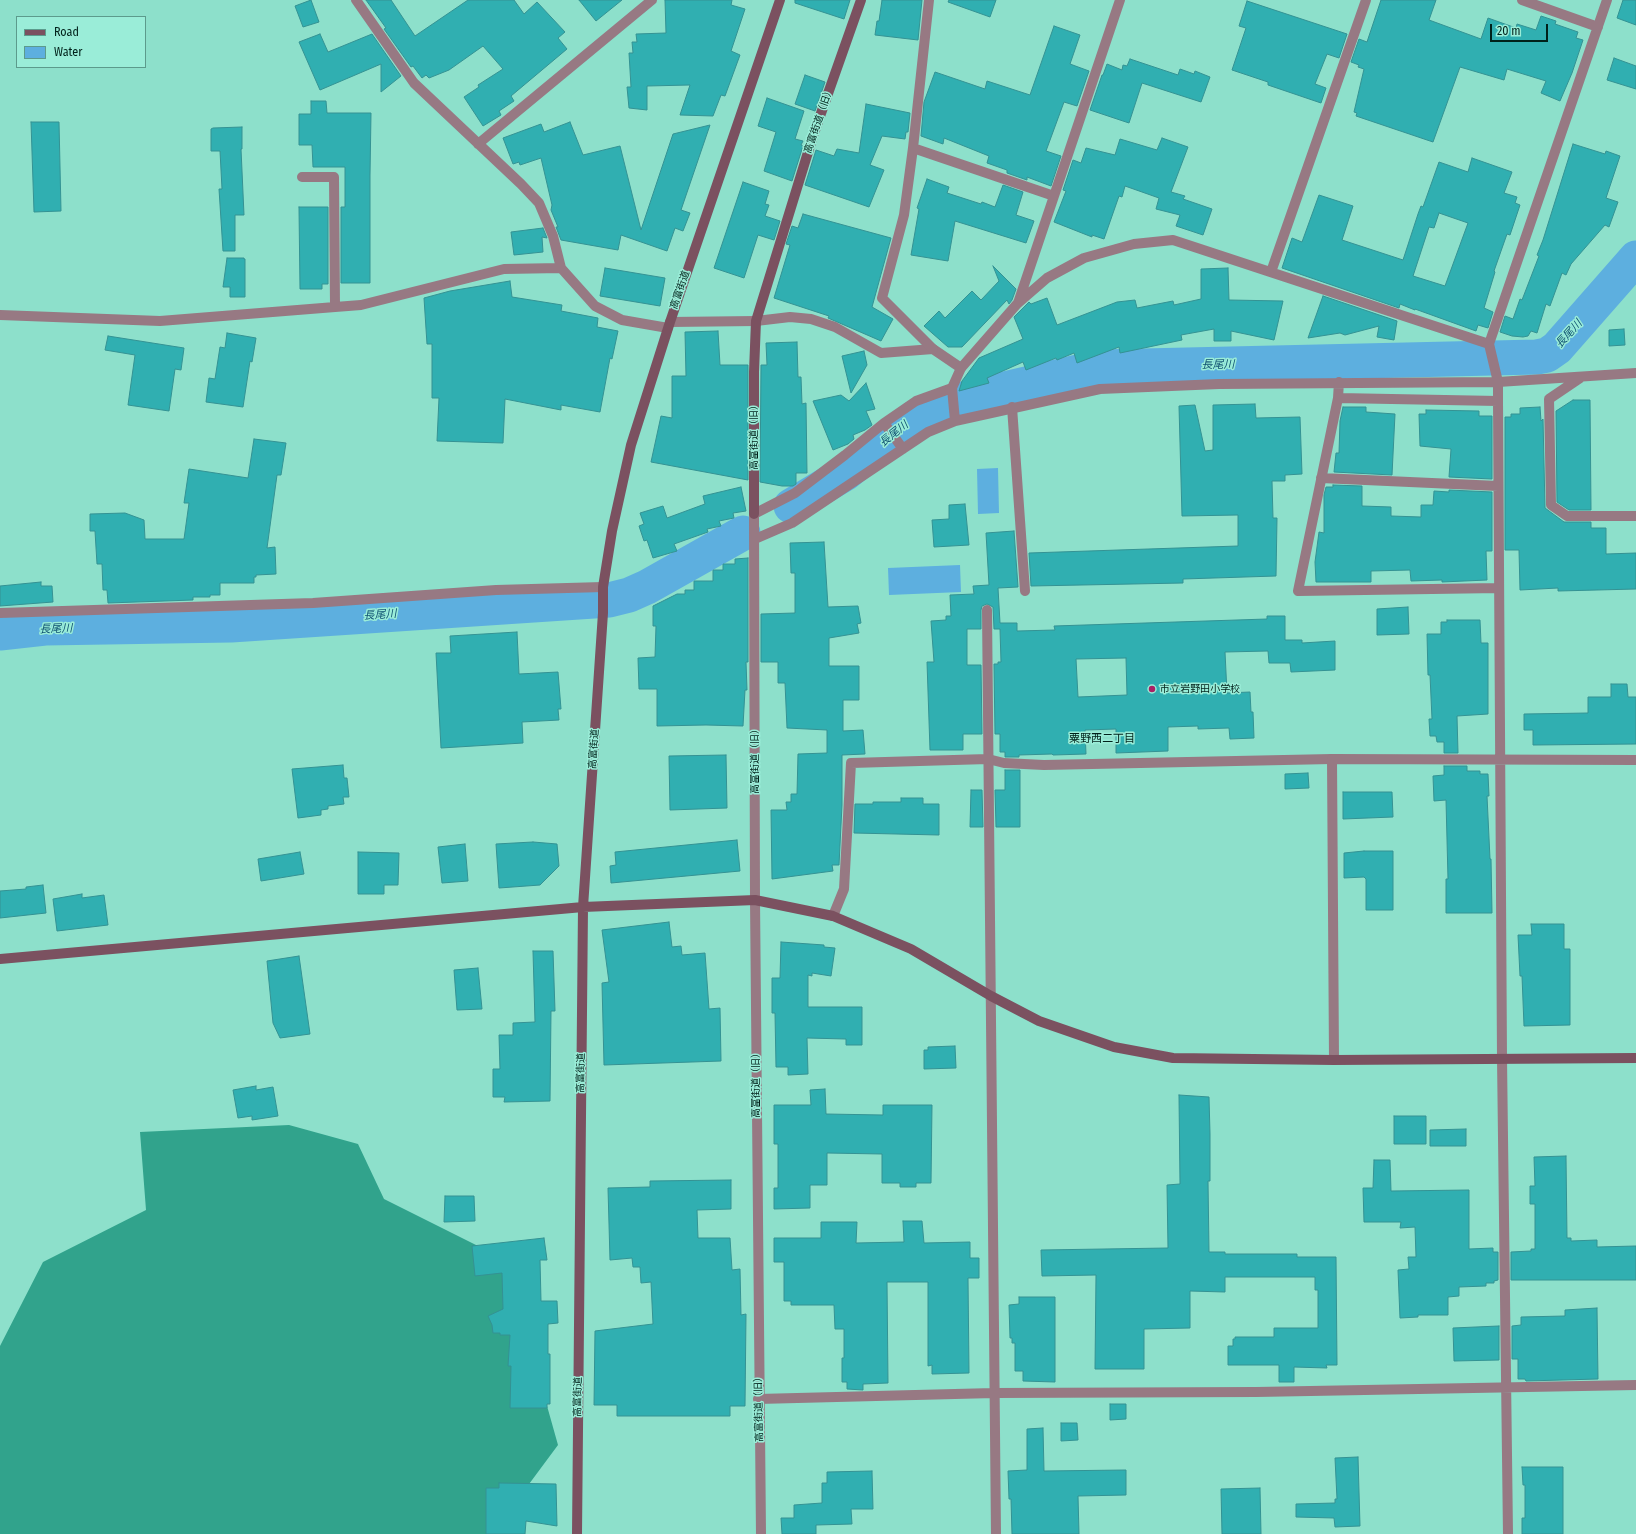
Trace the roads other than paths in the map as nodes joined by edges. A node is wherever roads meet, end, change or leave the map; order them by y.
1 (356, 0) edge
2 (652, 0) edge
3 (780, 0) edge
4 (861, 0) edge
5 (929, 0) edge
6 (1120, 0) edge
7 (1366, 0) edge
8 (1522, 0) edge
9 (1608, 0) edge
10 (1598, 27) junction
11 (478, 144) junction
12 (913, 148) junction
13 (302, 177) dead end
14 (1054, 196) junction
15 (561, 268) junction
16 (1271, 272) junction
17 (1017, 304) junction
18 (335, 307) junction
19 (0, 316) edge
20 (756, 321) junction
21 (669, 325) junction
22 (1489, 344) junction
23 (933, 349) junction
24 (961, 368) junction
25 (1636, 373) edge
26 (1581, 377) junction
27 (1339, 382) junction
28 (1498, 382) junction
29 (952, 391) junction
30 (1338, 398) junction
31 (1498, 401) junction
32 (1012, 408) junction
33 (954, 418) junction
34 (886, 426) junction
35 (901, 447) junction
36 (1321, 478) junction
37 (1498, 486) junction
38 (754, 514) junction
39 (1636, 516) edge
40 (755, 539) junction
41 (604, 587) junction
42 (1499, 588) junction
43 (1025, 591) dead end
44 (988, 610) dead end
45 (0, 613) edge
46 (988, 759) junction
47 (1332, 759) junction
48 (1500, 759) junction
49 (1636, 760) edge
50 (754, 900) junction
51 (583, 907) junction
52 (833, 916) junction
53 (0, 959) edge
54 (991, 996) junction
55 (1502, 1058) junction
56 (1636, 1058) edge
57 (1334, 1060) junction
58 (1636, 1384) edge
59 (1507, 1387) junction
60 (994, 1393) junction
61 (758, 1399) junction
62 (577, 1534) edge
63 (760, 1534) edge
64 (996, 1534) edge
65 (1508, 1534) edge

1 - 11 street
2 - 11 street
3 - 21 street, 高富街道
4 - 20 street, 高富街道（旧）
5 - 12 street
6 - 14 street
7 - 16 street
8 - 10 street
9 - 10 street
10 - 22 street
11 - 15 street
12 - 14 street
12 - 23 street
13 - 18 street
14 - 17 street
15 - 18 street
15 - 21 street
16 - 17 street
16 - 22 street
17 - 24 street
18 - 19 street
20 - 21 street
20 - 23 street
20 - 38 street, 高富街道（旧）
21 - 41 street, 高富街道
22 - 28 street
23 - 24 street
24 - 29 street
25 - 26 street
26 - 28 street
26 - 39 street
27 - 28 street
27 - 30 street
27 - 32 street
28 - 31 street
29 - 33 street
29 - 34 street
30 - 31 street
30 - 36 street
31 - 37 street
32 - 33 street
32 - 43 street
33 - 35 street
34 - 35 street
34 - 38 street
35 - 40 street
36 - 37 street
36 - 42 street
37 - 42 street
38 - 40 street, 高富街道（旧）
40 - 50 street, 高富街道（旧）
41 - 45 street
41 - 51 street, 高富街道
42 - 48 street
44 - 46 street
46 - 47 street
46 - 52 street
46 - 54 street
47 - 48 street
47 - 57 street
48 - 49 street
48 - 55 street
50 - 51 street
50 - 52 street
50 - 61 street, 高富街道（旧）
51 - 53 street
51 - 62 street, 高富街道
52 - 54 street
54 - 57 street
54 - 60 street
55 - 56 street
55 - 57 street
55 - 59 street
58 - 59 street
59 - 60 street
59 - 65 street
60 - 61 street
60 - 64 street
61 - 63 street, 高富街道（旧）

